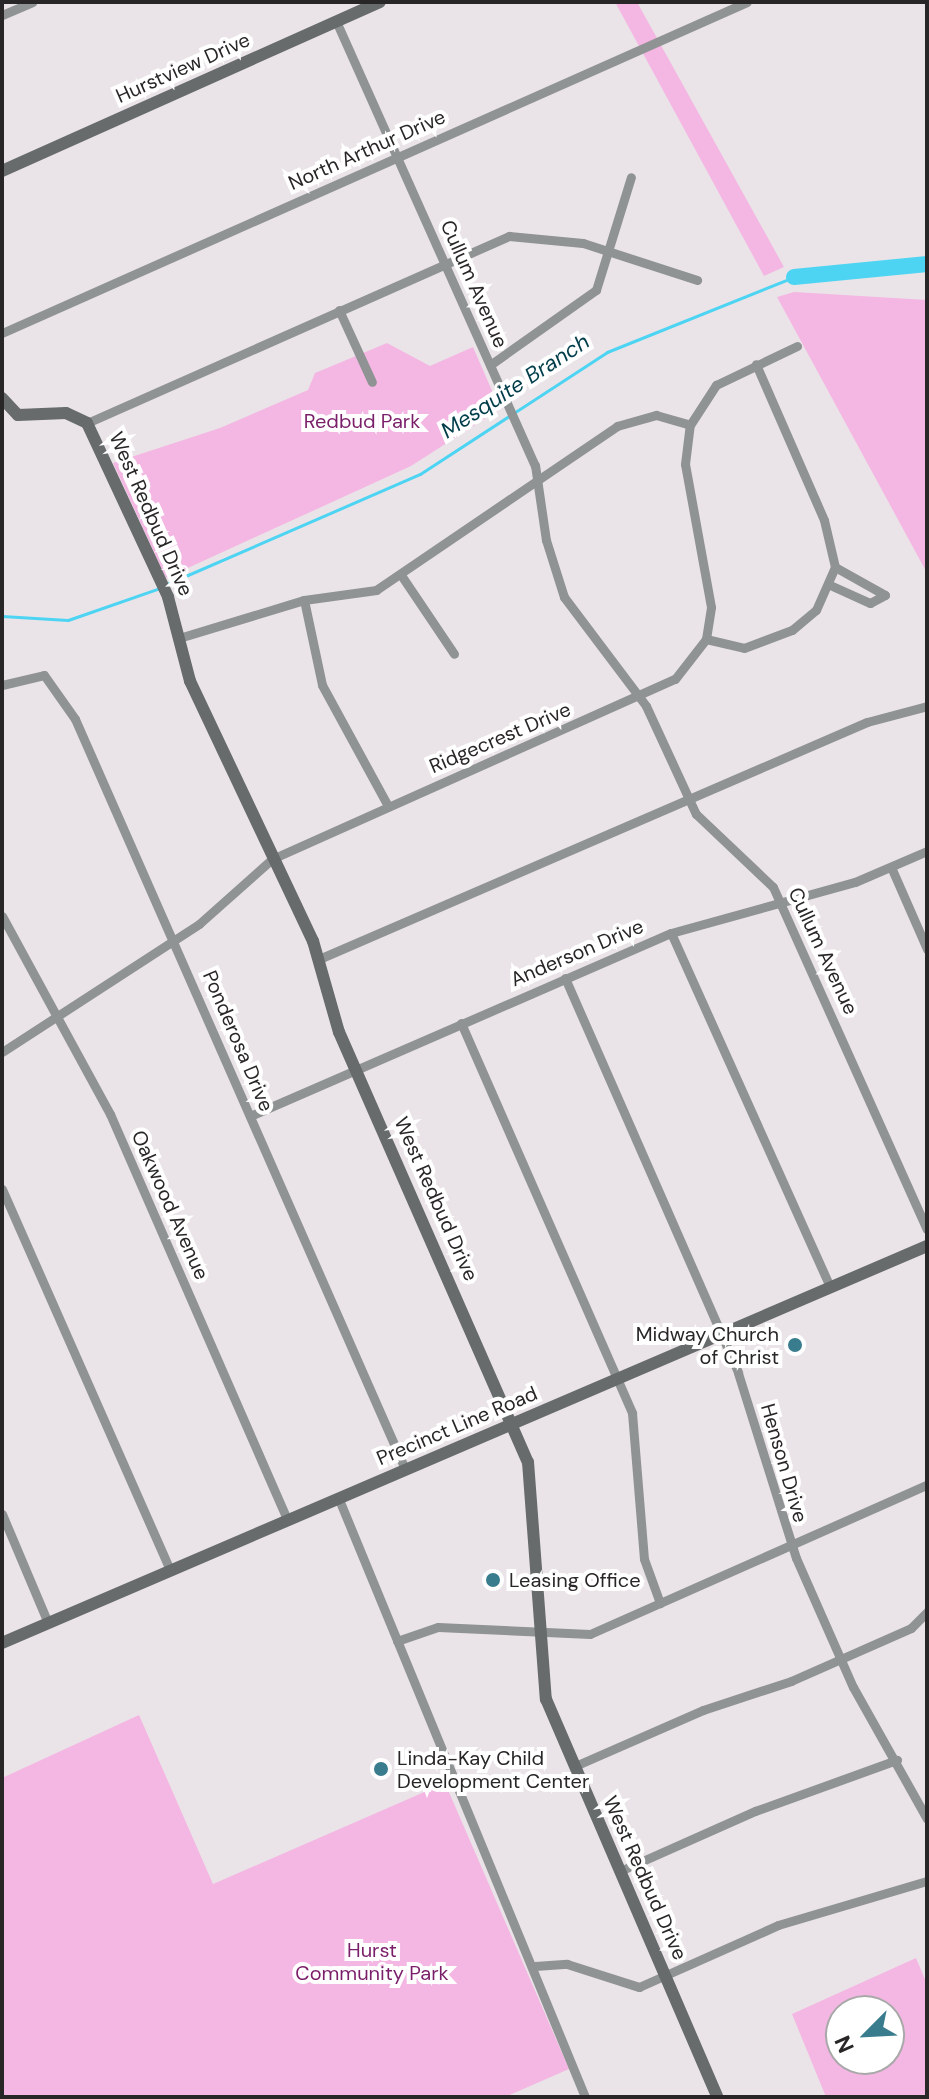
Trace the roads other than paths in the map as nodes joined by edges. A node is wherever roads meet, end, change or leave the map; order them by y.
1 (32, 2) edge
2 (380, 2) edge
3 (747, 2) edge
4 (361, 6) edge
5 (2, 15) edge
6 (336, 21) junction
7 (397, 157) junction
8 (2, 171) edge
9 (631, 177) dead end
10 (613, 251) junction
11 (445, 262) junction
12 (697, 280) dead end
13 (339, 310) junction
14 (2, 333) edge
15 (797, 346) dead end
16 (756, 364) junction
17 (490, 365) junction
18 (372, 382) dead end
19 (2, 398) edge
20 (87, 423) junction
21 (690, 425) junction
22 (538, 477) junction
23 (835, 567) junction
24 (401, 575) junction
25 (830, 585) junction
26 (304, 600) junction
27 (179, 638) junction
28 (706, 639) junction
29 (454, 654) dead end
30 (2, 685) edge
31 (641, 697) junction
32 (927, 706) edge
33 (689, 800) junction
34 (388, 806) junction
35 (927, 851) edge
36 (272, 859) junction
37 (891, 867) junction
38 (781, 902) junction
39 (2, 916) edge
40 (671, 933) junction
41 (175, 941) junction
42 (927, 949) edge
43 (319, 959) junction
44 (565, 978) junction
45 (59, 1015) junction
46 (461, 1023) junction
47 (2, 1052) edge
48 (356, 1069) junction
49 (250, 1116) junction
50 (2, 1189) edge
51 (927, 1229) edge
52 (927, 1246) edge
53 (830, 1286) junction
54 (723, 1334) junction
55 (618, 1379) junction
56 (514, 1424) junction
57 (405, 1469) junction
58 (927, 1485) edge
59 (338, 1497) junction
60 (2, 1514) edge
61 (287, 1519) junction
62 (790, 1544) junction
63 (170, 1570) junction
64 (660, 1603) junction
65 (927, 1612) edge
66 (48, 1623) junction
67 (538, 1636) junction
68 (397, 1641) junction
69 (2, 1643) edge
70 (840, 1659) junction
71 (897, 1760) junction
72 (575, 1766) junction
73 (927, 1819) edge
74 (620, 1871) junction
75 (927, 1881) edge
76 (535, 1966) junction
77 (666, 1977) junction
78 (585, 2097) edge
79 (717, 2097) edge

1 - 5 street
2 - 4 street, Hurstview Drive
3 - 7 street, North Arthur Drive
4 - 6 street, Hurstview Drive
6 - 7 street, Cullum Avenue
6 - 8 street, Hurstview Drive
7 - 11 street, Cullum Avenue
7 - 14 street, North Arthur Drive
9 - 10 street
10 - 11 street
10 - 12 street
10 - 17 street
11 - 13 street
11 - 17 street, Cullum Avenue
13 - 18 street
13 - 20 street
15 - 16 street
16 - 21 street
16 - 23 street
17 - 22 street, Cullum Avenue
19 - 20 street, West Redbud Drive
20 - 27 street, West Redbud Drive
21 - 22 street
21 - 28 street
22 - 24 street
22 - 31 street, Cullum Avenue
23 - 25 street
23 - 25 street
24 - 26 street
24 - 29 street
25 - 28 street
26 - 27 street
26 - 34 street
27 - 36 street, West Redbud Drive
28 - 31 street, Ridgecrest Drive
30 - 41 street, Ponderosa Drive
31 - 33 street, Cullum Avenue
31 - 34 street, Ridgecrest Drive
32 - 33 street
33 - 38 street, Cullum Avenue
33 - 43 street
34 - 36 street, Ridgecrest Drive
35 - 37 street, Anderson Drive
36 - 41 street, Ridgecrest Drive
36 - 43 street, West Redbud Drive
37 - 38 street, Anderson Drive
37 - 42 street
38 - 40 street, Anderson Drive
38 - 51 street, Cullum Avenue
39 - 45 street, Oakwood Avenue
40 - 44 street, Anderson Drive
40 - 53 street
41 - 45 street, Ridgecrest Drive
41 - 49 street, Ponderosa Drive
43 - 48 street, West Redbud Drive
44 - 46 street, Anderson Drive
44 - 54 street, Henson Drive
45 - 47 street, Ridgecrest Drive
45 - 61 street, Oakwood Avenue
46 - 48 street, Anderson Drive
46 - 55 street
48 - 49 street, Anderson Drive
48 - 56 street, West Redbud Drive
49 - 57 street, Ponderosa Drive
50 - 63 street
52 - 53 street, Precinct Line Road
53 - 54 street, Precinct Line Road
54 - 55 street, Precinct Line Road
54 - 62 street, Henson Drive
55 - 56 street, Precinct Line Road
55 - 64 street
56 - 57 street, Precinct Line Road
56 - 67 street, West Redbud Drive
57 - 59 street, Precinct Line Road
58 - 62 street
59 - 61 street, Precinct Line Road
59 - 68 street
60 - 66 street
61 - 63 street, Precinct Line Road
62 - 64 street
62 - 70 street, Henson Drive
63 - 66 street, Precinct Line Road
64 - 67 street
65 - 70 street
66 - 69 street, Precinct Line Road
67 - 68 street
67 - 72 street, West Redbud Drive
68 - 76 street
70 - 71 street, Henson Drive
70 - 72 street
71 - 73 street, Henson Drive
71 - 74 street
72 - 74 street, West Redbud Drive
74 - 77 street, West Redbud Drive
75 - 77 street
76 - 77 street
76 - 78 street
77 - 79 street, West Redbud Drive

